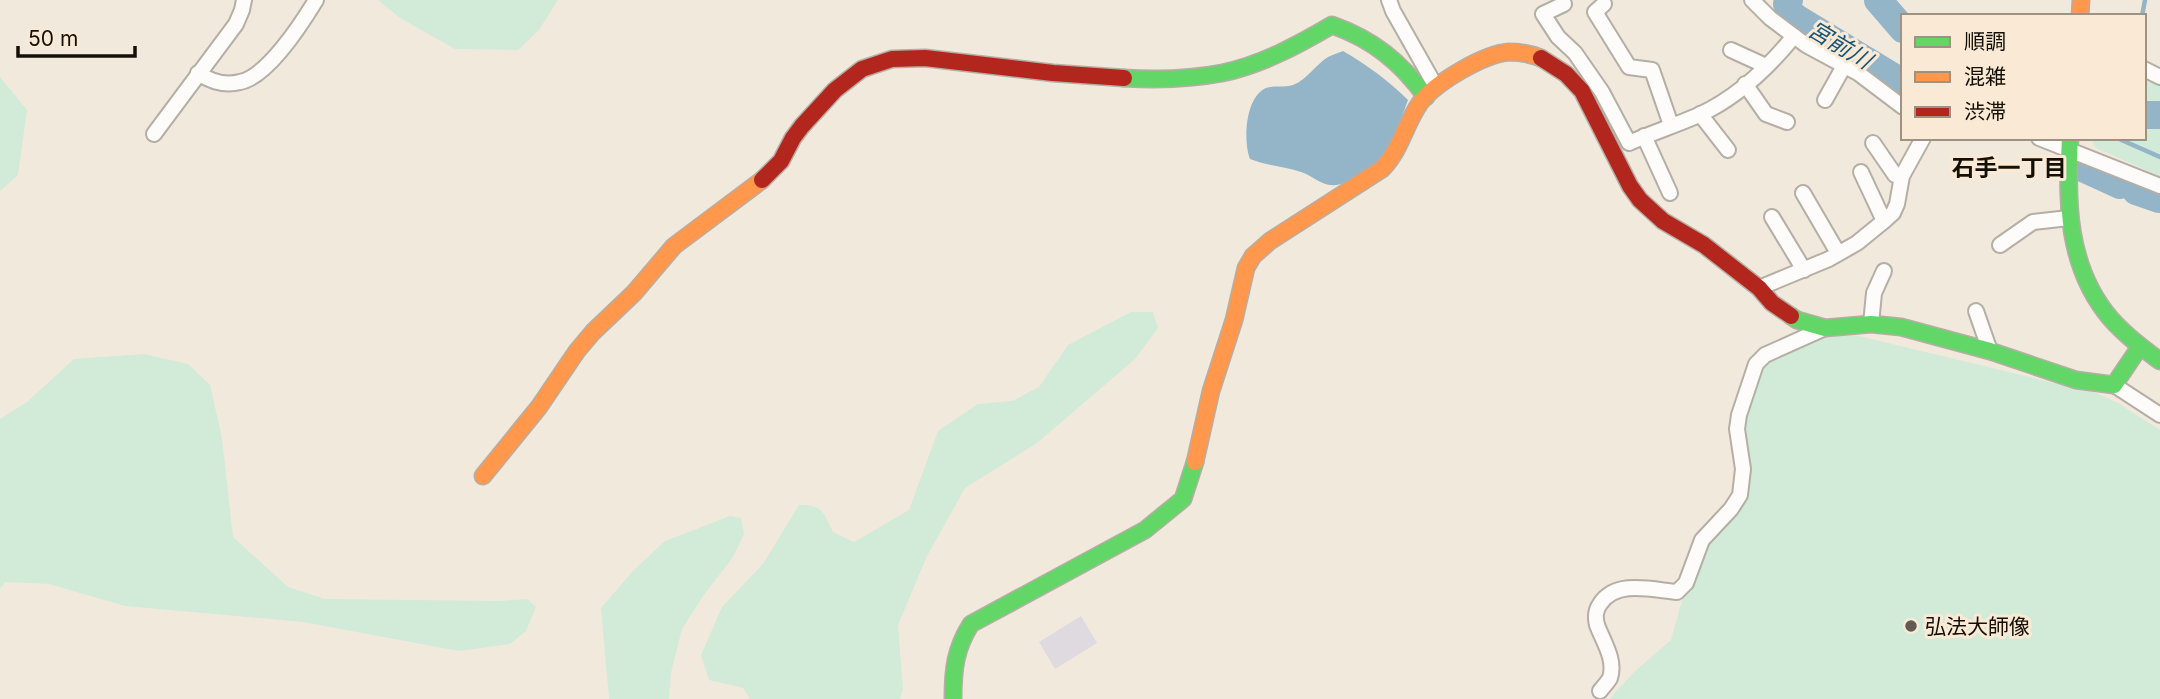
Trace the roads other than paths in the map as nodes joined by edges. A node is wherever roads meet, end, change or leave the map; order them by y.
1 (244, 0) edge
2 (316, 0) edge
3 (1389, 0) edge
4 (1752, 0) edge
5 (1563, 4) dead end
6 (1604, 4) dead end
7 (1794, 36) junction
8 (1731, 50) dead end
9 (1844, 65) junction
10 (1766, 66) junction
11 (198, 73) junction
12 (1745, 84) junction
13 (1431, 92) junction
14 (1825, 100) dead end
15 (1901, 106) edge
16 (1700, 114) junction
17 (1787, 122) dead end
18 (1671, 125) junction
19 (154, 134) dead end
20 (1644, 136) junction
21 (1922, 140) edge
22 (2049, 140) edge
23 (1873, 143) dead end
24 (2069, 144) edge
25 (1728, 150) dead end
26 (1861, 172) dead end
27 (1902, 176) junction
28 (2160, 186) edge
29 (1670, 193) dead end
30 (1803, 193) dead end
31 (1772, 218) dead end
32 (2069, 218) junction
33 (1884, 221) junction
34 (2000, 245) dead end
35 (1838, 254) junction
36 (1804, 270) junction
37 (1884, 271) dead end
38 (1759, 288) junction
39 (1976, 311) dead end
40 (1871, 324) junction
41 (1825, 328) junction
42 (2139, 348) junction
43 (1990, 351) junction
44 (2160, 361) edge
45 (2114, 385) junction
46 (2160, 415) edge
47 (483, 476) dead end
48 (1600, 691) dead end
49 (953, 699) edge

1 - 11 street
2 - 11 street
3 - 13 street
4 - 7 street
5 - 20 street
6 - 18 street
7 - 9 street
7 - 10 street
8 - 10 street
9 - 14 street
9 - 15 street
10 - 12 street
11 - 19 street
12 - 16 street
12 - 17 street
13 - 38 main road
13 - 47 main road
13 - 49 main road
16 - 18 street
16 - 25 street
18 - 20 street
20 - 29 street
21 - 27 street
22 - 24 street
23 - 27 street
24 - 28 street
24 - 32 main road
26 - 33 street
27 - 33 street
30 - 35 street
31 - 36 street
32 - 34 street
32 - 42 main road
33 - 35 street
35 - 36 street
36 - 38 street
37 - 40 street
38 - 41 main road
39 - 43 street
40 - 41 main road
40 - 43 main road
41 - 48 street
42 - 44 main road
42 - 45 main road
43 - 45 main road
45 - 46 street

